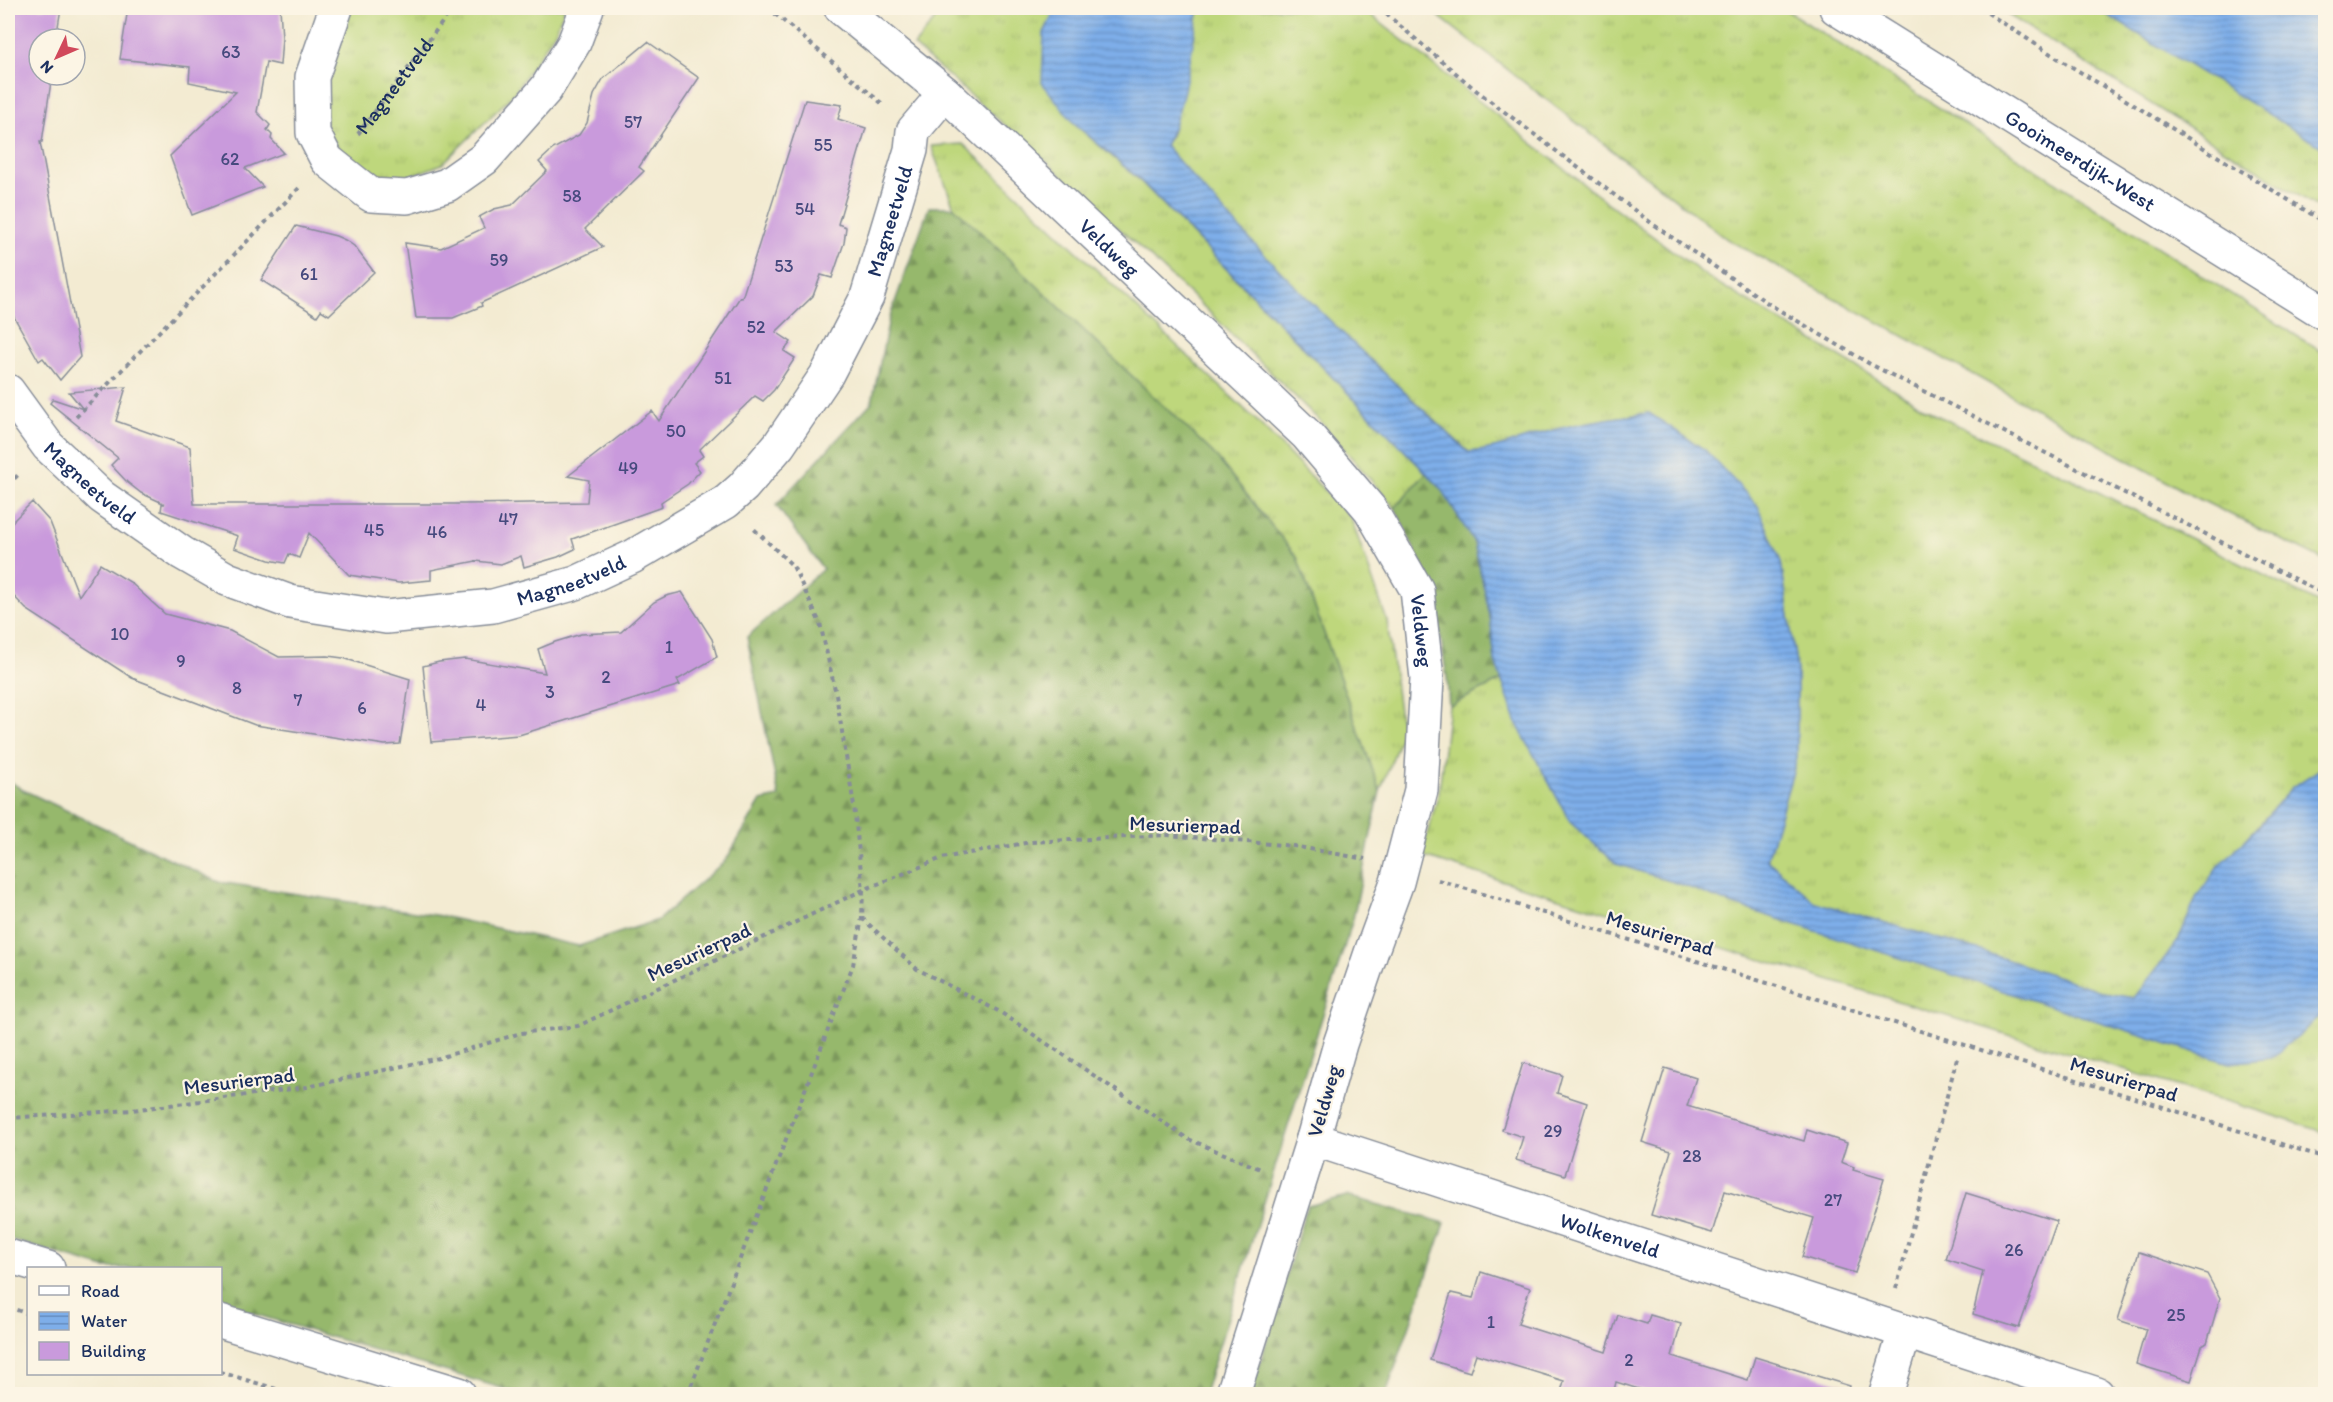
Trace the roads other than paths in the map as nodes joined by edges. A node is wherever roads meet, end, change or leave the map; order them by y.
1 (336, 8) edge
2 (587, 8) edge
3 (841, 8) edge
4 (1836, 8) edge
5 (945, 93) junction
6 (2325, 315) edge
7 (8, 391) edge
8 (1313, 1139) junction
9 (8, 1256) edge
10 (42, 1267) edge
11 (222, 1322) edge
12 (1896, 1328) junction
13 (459, 1395) edge
14 (1233, 1395) edge
15 (1886, 1395) edge
16 (2097, 1395) edge

1 - 2 street
3 - 5 street, Veldweg
4 - 6 street, Gooimeerdijk-West
5 - 7 street, Magneetveld
5 - 8 street, Veldweg
8 - 12 street, Wolkenveld
8 - 14 street, Veldweg
9 - 10 street
11 - 13 street
12 - 15 street
12 - 16 street, Wolkenveld

